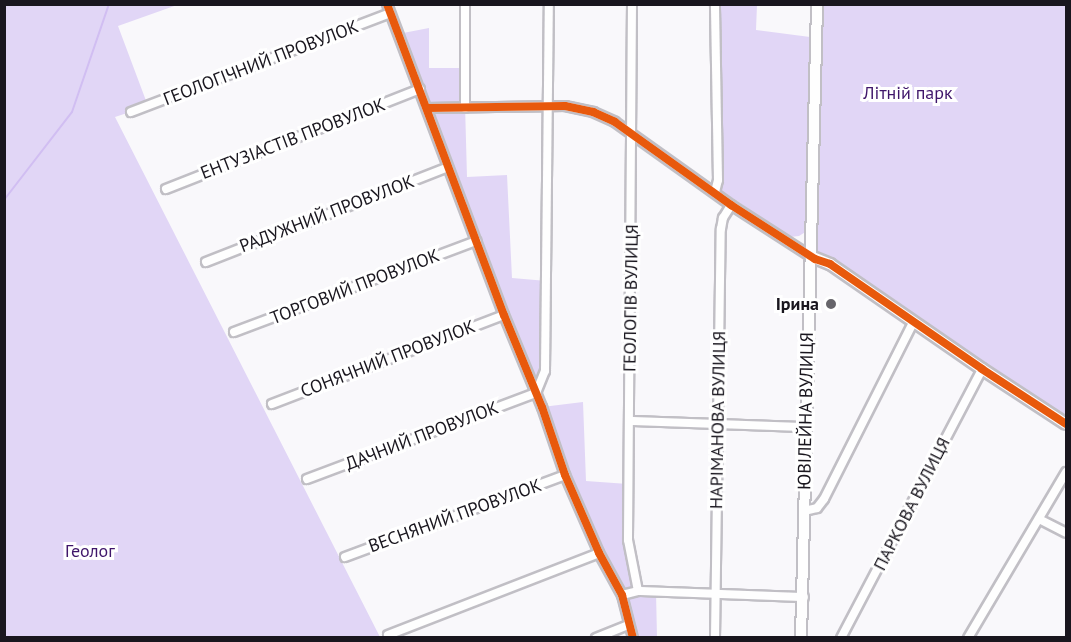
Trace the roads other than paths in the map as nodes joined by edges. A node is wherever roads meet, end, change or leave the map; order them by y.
1 (465, 4) edge
2 (549, 4) edge
3 (632, 4) edge
4 (715, 4) edge
5 (817, 4) edge
6 (388, 9) edge
7 (420, 89) junction
8 (550, 107) junction
9 (427, 108) junction
10 (465, 108) junction
11 (131, 112) dead end
12 (631, 132) junction
13 (448, 167) junction
14 (166, 189) dead end
15 (715, 192) junction
16 (731, 205) junction
17 (476, 241) junction
18 (810, 256) junction
19 (206, 262) dead end
20 (504, 315) junction
21 (913, 322) junction
22 (234, 332) dead end
23 (982, 369) junction
24 (536, 393) junction
25 (272, 404) dead end
26 (630, 421) junction
27 (719, 423) junction
28 (1066, 424) edge
29 (806, 427) junction
30 (1066, 472) edge
31 (565, 475) junction
32 (307, 479) dead end
33 (804, 511) junction
34 (1039, 519) junction
35 (1066, 532) edge
36 (598, 553) junction
37 (345, 557) dead end
38 (638, 591) junction
39 (716, 594) junction
40 (622, 595) junction
41 (804, 597) junction
42 (629, 625) junction
43 (388, 635) dead end
44 (596, 638) edge
45 (633, 638) edge
46 (715, 638) edge
47 (801, 638) edge
48 (841, 638) edge
49 (968, 638) edge

1 - 10 street
2 - 8 street
3 - 12 street, ГЕОЛОГІВ ВУЛИЦЯ
4 - 15 street
5 - 18 street, ЮВІЛЕЙНА ВУЛИЦЯ
6 - 7 street
6 - 11 street, ГЕОЛОГІЧНИЙ ПРОВУЛОК
7 - 9 street
7 - 14 street, ЕНТУЗІАСТІВ ПРОВУЛОК
8 - 10 street
8 - 12 street
8 - 24 street
9 - 10 street
9 - 13 street
12 - 15 street
12 - 26 street, ГЕОЛОГІВ ВУЛИЦЯ
13 - 17 street
13 - 19 street, РАДУЖНИЙ ПРОВУЛОК
15 - 16 street
16 - 18 street
16 - 27 street, НАРІМАНОВА ВУЛИЦЯ
17 - 20 street
17 - 22 street, ТОРГОВИЙ ПРОВУЛОК
18 - 21 street
18 - 29 street, ЮВІЛЕЙНА ВУЛИЦЯ
20 - 24 street
20 - 25 street, СОНЯЧНИЙ ПРОВУЛОК
21 - 23 street
21 - 33 street
23 - 28 street
23 - 48 street, ПАРКОВА ВУЛИЦЯ
24 - 31 street
24 - 32 street, ДАЧНИЙ ПРОВУЛОК
26 - 27 street
26 - 38 street, ГЕОЛОГІВ ВУЛИЦЯ
27 - 29 street
27 - 39 street, НАРІМАНОВА ВУЛИЦЯ
29 - 33 street, ЮВІЛЕЙНА ВУЛИЦЯ
30 - 34 street
31 - 36 street
31 - 37 street, ВЕСНЯНИЙ ПРОВУЛОК
33 - 41 street, ЮВІЛЕЙНА ВУЛИЦЯ
34 - 35 street
34 - 49 street
36 - 40 street
36 - 43 street
38 - 39 street
38 - 40 street
39 - 41 street
39 - 46 street, НАРІМАНОВА ВУЛИЦЯ
40 - 42 street
41 - 47 street, ЮВІЛЕЙНА ВУЛИЦЯ
42 - 44 street
42 - 45 street

